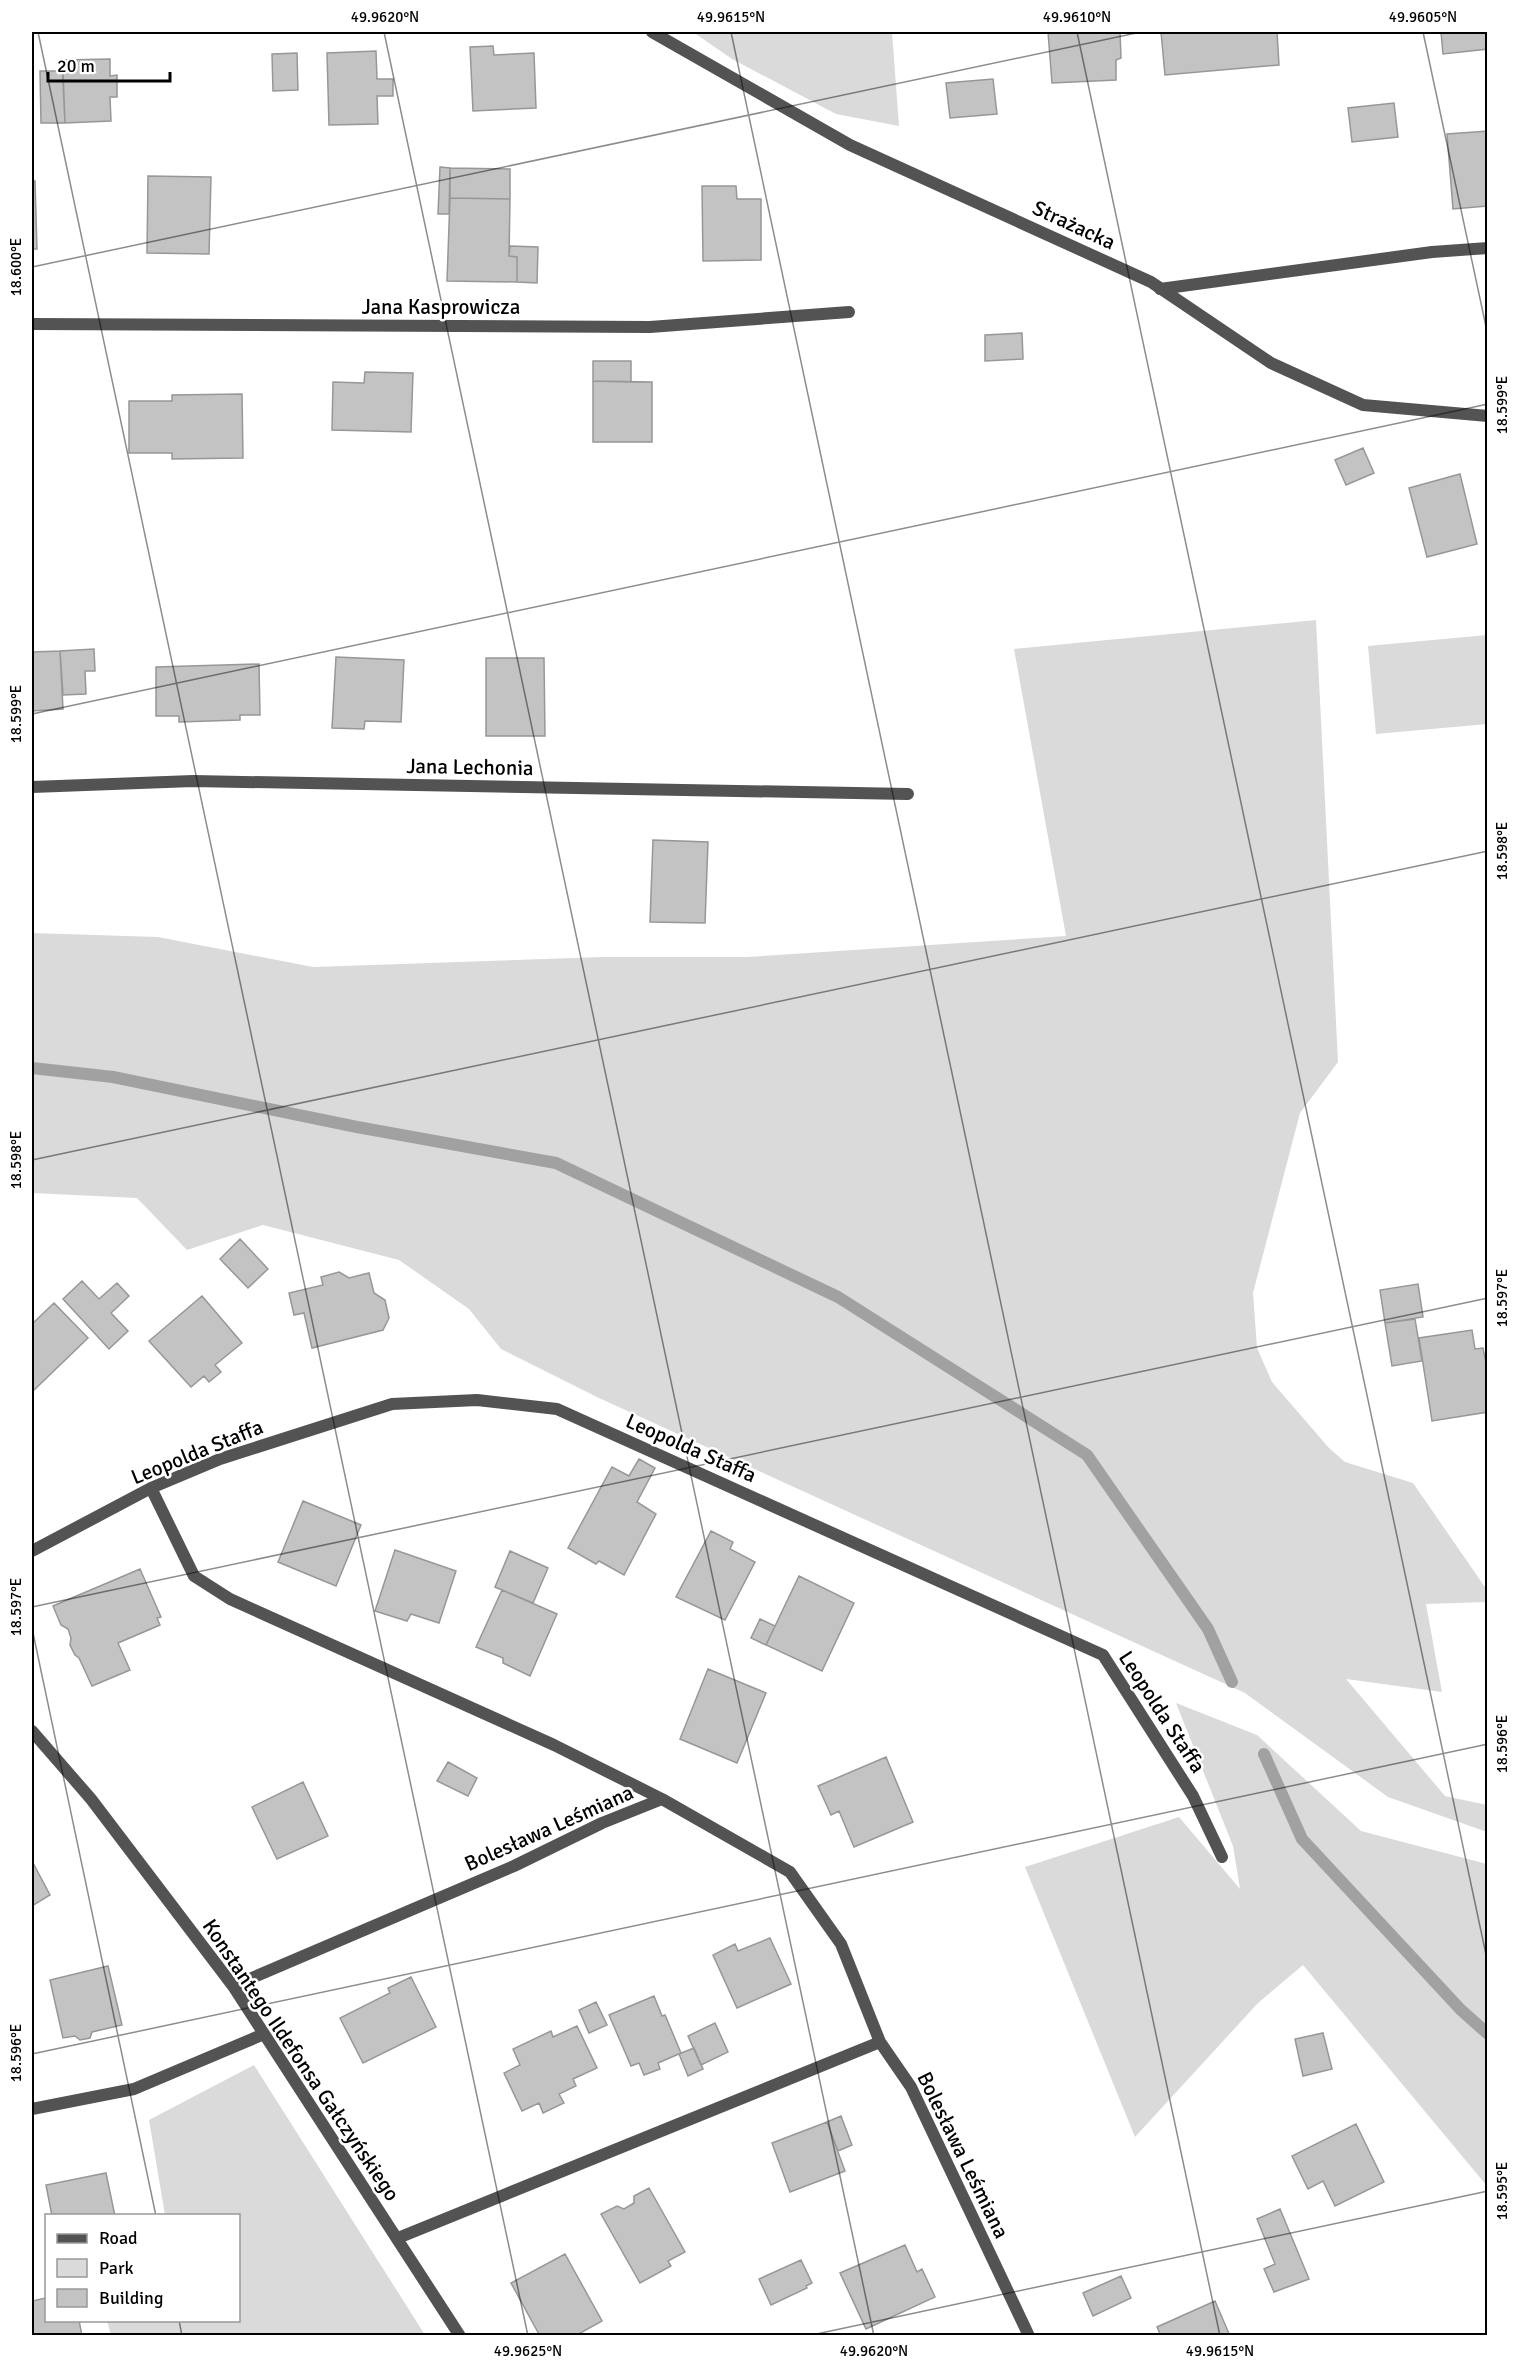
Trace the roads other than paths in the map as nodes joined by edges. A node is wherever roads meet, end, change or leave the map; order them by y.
1 (652, 32) edge
2 (1488, 248) edge
3 (1160, 289) junction
4 (849, 312) dead end
5 (32, 324) edge
6 (1488, 416) edge
7 (32, 787) edge
8 (908, 794) dead end
9 (151, 1488) junction
10 (32, 1551) edge
11 (32, 1731) edge
12 (662, 1799) junction
13 (1222, 1857) dead end
14 (233, 1986) junction
15 (264, 2034) junction
16 (880, 2042) junction
17 (32, 2109) edge
18 (398, 2238) junction
19 (460, 2336) edge
20 (1029, 2336) edge

1 - 3 street, Strażacka
2 - 3 street
3 - 6 street, Strażacka
4 - 5 street, Jana Kasprowicza
7 - 8 street, Jana Lechonia
9 - 10 street, Leopolda Staffa
9 - 12 street
9 - 13 street, Leopolda Staffa
11 - 14 street, Konstantego Ildefonsa Gałczyńskiego
12 - 14 street, Bolesława Leśmiana
12 - 16 street, Bolesława Leśmiana
14 - 15 street, Konstantego Ildefonsa Gałczyńskiego
15 - 17 street
15 - 18 street, Konstantego Ildefonsa Gałczyńskiego
16 - 18 street
16 - 20 street, Bolesława Leśmiana
18 - 19 street, Konstantego Ildefonsa Gałczyńskiego

